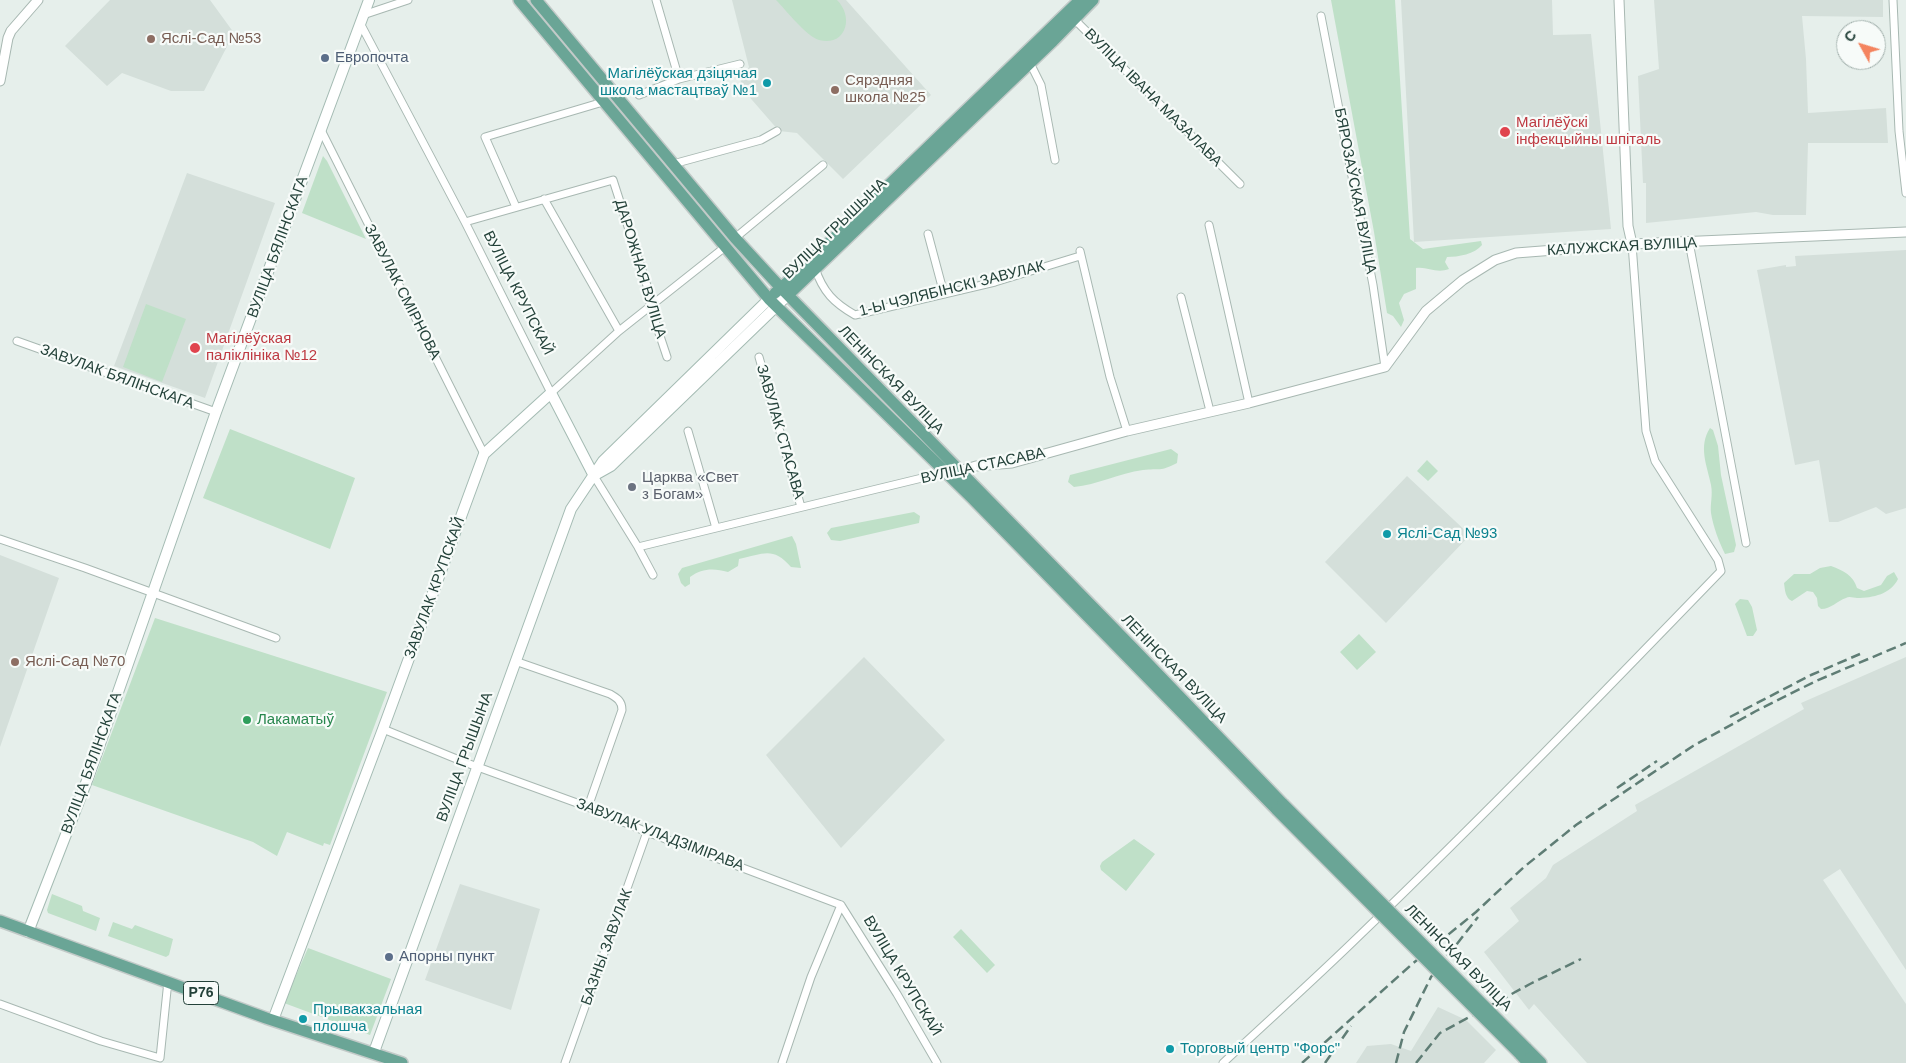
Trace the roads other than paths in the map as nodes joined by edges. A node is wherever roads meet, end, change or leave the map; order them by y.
1 (38, 0) edge
2 (369, 0) edge
3 (408, 0) edge
4 (518, 0) edge
5 (536, 0) edge
6 (656, 0) edge
7 (1080, 0) edge
8 (1093, 0) edge
9 (1619, 0) edge
10 (1893, 0) edge
11 (1071, 16) junction
12 (1321, 16) dead end
13 (362, 19) junction
14 (1030, 63) junction
15 (740, 64) dead end
16 (679, 79) junction
17 (0, 81) edge
18 (639, 95) dead end
19 (603, 102) junction
20 (321, 130) junction
21 (777, 131) dead end
22 (1054, 160) dead end
23 (673, 164) junction
24 (822, 165) dead end
25 (1240, 184) dead end
26 (1906, 193) edge
27 (544, 199) junction
28 (516, 207) junction
29 (465, 222) junction
30 (1209, 225) dead end
31 (1906, 232) edge
32 (928, 234) dead end
33 (735, 238) junction
34 (1689, 242) junction
35 (1632, 244) junction
36 (725, 247) junction
37 (815, 268) junction
38 (784, 291) junction
39 (944, 294) junction
40 (1182, 297) dead end
41 (773, 302) junction
42 (650, 306) junction
43 (619, 331) junction
44 (17, 341) dead end
45 (667, 357) dead end
46 (759, 357) dead end
47 (1385, 367) junction
48 (551, 394) junction
49 (1250, 402) junction
50 (1210, 411) junction
51 (216, 412) junction
52 (688, 431) dead end
53 (1127, 431) junction
54 (484, 454) junction
55 (959, 471) junction
56 (947, 474) junction
57 (594, 476) junction
58 (801, 508) junction
59 (716, 528) junction
60 (0, 539) edge
61 (1746, 543) dead end
62 (638, 546) junction
63 (653, 574) dead end
64 (153, 593) junction
65 (1097, 619) junction
66 (276, 638) dead end
67 (515, 661) junction
68 (383, 729) junction
69 (477, 767) junction
70 (588, 807) junction
71 (648, 832) junction
72 (841, 905) junction
73 (0, 921) edge
74 (28, 932) junction
75 (168, 981) junction
76 (0, 1004) edge
77 (273, 1020) junction
78 (1523, 1051) junction
79 (374, 1052) junction
80 (402, 1063) edge
81 (566, 1063) edge
82 (782, 1063) edge
83 (937, 1063) edge
84 (1223, 1063) edge
85 (1528, 1063) edge
86 (1541, 1063) edge

1 - 17 street
2 - 13 main road, ВУЛІЦА БЯЛІНСКАГА
3 - 13 street
4 - 19 main road
5 - 23 main road
6 - 16 street
7 - 11 main road, ВУЛІЦА ГРЫШЫНА
8 - 11 main road, ВУЛІЦА ГРЫШЫНА
9 - 35 street
10 - 26 street
11 - 14 main road, ВУЛІЦА ГРЫШЫНА
11 - 25 street, ВУЛІЦА IВАНА МАЗАЛАВА
11 - 38 main road, ВУЛІЦА ГРЫШЫНА
12 - 47 street, БЯРОЗАЎСКАЯ ВУЛІЦА
13 - 20 main road, ВУЛІЦА БЯЛІНСКАГА
13 - 29 street, ВУЛІЦА КРУПСКАЙ
14 - 22 street
14 - 37 main road, ВУЛІЦА ГРЫШЫНА
15 - 16 street
16 - 18 street
19 - 28 street
19 - 36 main road
20 - 51 main road, ВУЛІЦА БЯЛІНСКАГА
20 - 54 street, ЗАВУЛАК СМІРНОВА
21 - 23 street
23 - 33 main road
24 - 33 street
27 - 28 street
27 - 42 street, ДАРОЖНАЯ ВУЛІЦА
27 - 43 street
28 - 29 street
29 - 48 street, ВУЛІЦА КРУПСКАЙ
30 - 49 street
31 - 34 street, КАЛУЖСКАЯ ВУЛІЦА
32 - 39 street
33 - 38 main road
34 - 35 street, КАЛУЖСКАЯ ВУЛІЦА
34 - 61 street
35 - 47 street, КАЛУЖСКАЯ ВУЛІЦА
35 - 84 street
36 - 41 main road
36 - 42 street, ЗАВУЛАК КРУПСКАЙ
37 - 38 main road, ВУЛІЦА ГРЫШЫНА
37 - 39 street, 1-Ы ЧЭЛЯБІНСКІ ЗАВУЛАК
38 - 41 main road, ВУЛІЦА ГРЫШЫНА
38 - 55 main road, ЛЕНІНСКАЯ ВУЛІЦА
39 - 53 street, 1-Ы ЧЭЛЯБІНСКІ ЗАВУЛАК
40 - 50 street
41 - 56 main road, ЛЕНІНСКАЯ ВУЛІЦА
41 - 57 main road, ВУЛІЦА ГРЫШЫНА
42 - 43 street, ЗАВУЛАК КРУПСКАЙ
42 - 45 street, ДАРОЖНАЯ ВУЛІЦА
43 - 48 street, ЗАВУЛАК КРУПСКАЙ
44 - 51 street, ЗАВУЛАК БЯЛІНСКАГА
46 - 58 street, ЗАВУЛАК СТАСАВА
47 - 49 street, ВУЛІЦА СТАСАВА
48 - 54 main road, ЗАВУЛАК КРУПСКАЙ
48 - 57 main road, ВУЛІЦА КРУПСКАЙ
49 - 50 street, ВУЛІЦА СТАСАВА
50 - 53 street, ВУЛІЦА СТАСАВА
51 - 64 main road, ВУЛІЦА БЯЛІНСКАГА
52 - 59 street
53 - 55 street, ВУЛІЦА СТАСАВА
54 - 68 main road, ЗАВУЛАК КРУПСКАЙ
55 - 56 street, ВУЛІЦА СТАСАВА
55 - 65 main road, ЛЕНІНСКАЯ ВУЛІЦА
56 - 58 street, ВУЛІЦА СТАСАВА
56 - 65 main road, ЛЕНІНСКАЯ ВУЛІЦА
57 - 62 street, ВУЛІЦА КРУПСКАЙ
57 - 67 main road, ВУЛІЦА ГРЫШЫНА
58 - 59 street, ВУЛІЦА СТАСАВА
59 - 62 street, ВУЛІЦА СТАСАВА
60 - 64 street
62 - 63 street, ВУЛІЦА КРУПСКАЙ
64 - 66 street
64 - 74 main road, ВУЛІЦА БЯЛІНСКАГА
65 - 78 main road, ЛЕНІНСКАЯ ВУЛІЦА, bridge
67 - 69 main road, ВУЛІЦА ГРЫШЫНА
67 - 70 street
68 - 69 street, ЗАВУЛАК УЛАДЗІМІРАВА
68 - 77 main road, ЗАВУЛАК КРУПСКАЙ
69 - 70 street, ЗАВУЛАК УЛАДЗІМІРАВА
69 - 79 main road, ВУЛІЦА ГРЫШЫНА
70 - 71 street, ЗАВУЛАК УЛАДЗІМІРАВА
71 - 72 street, ЗАВУЛАК УЛАДЗІМІРАВА
71 - 81 street, БАЗНЫ ЗАВУЛАК
72 - 82 street
72 - 83 street, ВУЛІЦА КРУПСКАЙ
73 - 74 main road, Р76
74 - 75 main road, Р76
75 - 76 street
75 - 77 main road, Р76
77 - 79 main road, Р76
78 - 85 main road, ЛЕНІНСКАЯ ВУЛІЦА
78 - 86 main road, ЛЕНІНСКАЯ ВУЛІЦА
79 - 80 main road, Р76

